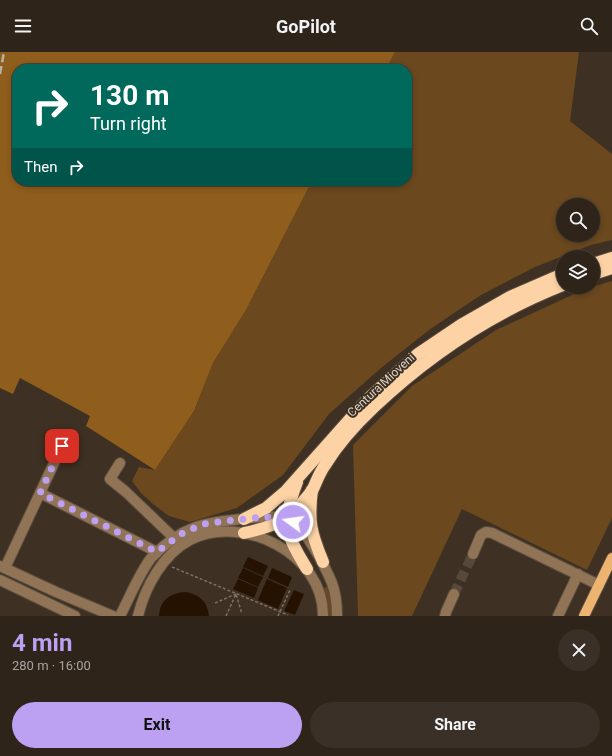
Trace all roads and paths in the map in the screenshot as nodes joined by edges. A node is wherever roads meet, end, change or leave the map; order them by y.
1 (612, 258) edge
2 (600, 262) edge
3 (612, 268) edge
4 (600, 272) edge
5 (556, 277) edge
6 (556, 288) edge
7 (358, 417) junction
8 (62, 446) dead end
9 (120, 463) dead end
10 (298, 479) junction
11 (312, 490) junction
12 (40, 493) junction
13 (287, 518) junction
14 (244, 519) junction
15 (244, 532) junction
16 (174, 538) junction
17 (157, 552) junction
18 (473, 554) tunnel mouth
19 (612, 558) edge
20 (323, 562) junction
21 (163, 564) junction
22 (2, 567) edge
23 (307, 569) junction
24 (578, 574) junction
25 (0, 580) edge
26 (599, 585) junction
27 (290, 590) dead end
28 (236, 594) junction
29 (454, 594) tunnel mouth
30 (215, 604) dead end
31 (280, 612) junction
32 (242, 614) dead end
33 (288, 615) edge
34 (75, 616) edge
35 (113, 616) edge
36 (120, 616) edge
37 (138, 616) edge
38 (226, 616) edge
39 (278, 616) edge
40 (323, 616) edge
41 (337, 616) edge
42 (446, 616) edge
43 (558, 616) edge
44 (584, 616) edge

1 - 2 highway
3 - 4 highway
5 - 7 highway, Centura Mioveni
6 - 7 highway, Centura Mioveni
7 - 10 highway, Centura Mioveni
7 - 11 highway, Centura Mioveni
8 - 12 street
9 - 16 street
10 - 13 highway
10 - 14 highway, Centura Mioveni
11 - 13 highway, Centura Mioveni
11 - 20 highway
12 - 17 street
12 - 22 street
13 - 14 street
13 - 15 highway, Centura Mioveni
13 - 20 street
13 - 23 highway
14 - 16 street
15 - 21 street
15 - 23 street
16 - 17 street
17 - 36 street
18 - 24 street
19 - 26 main road
20 - 41 street
21 - 28 path
21 - 37 street
22 - 35 street
23 - 40 street
24 - 26 street
24 - 43 street
25 - 34 street
26 - 44 main road
27 - 31 path
28 - 30 path
28 - 31 path
28 - 32 path
28 - 38 path
29 - 42 street
31 - 33 path
31 - 39 path

